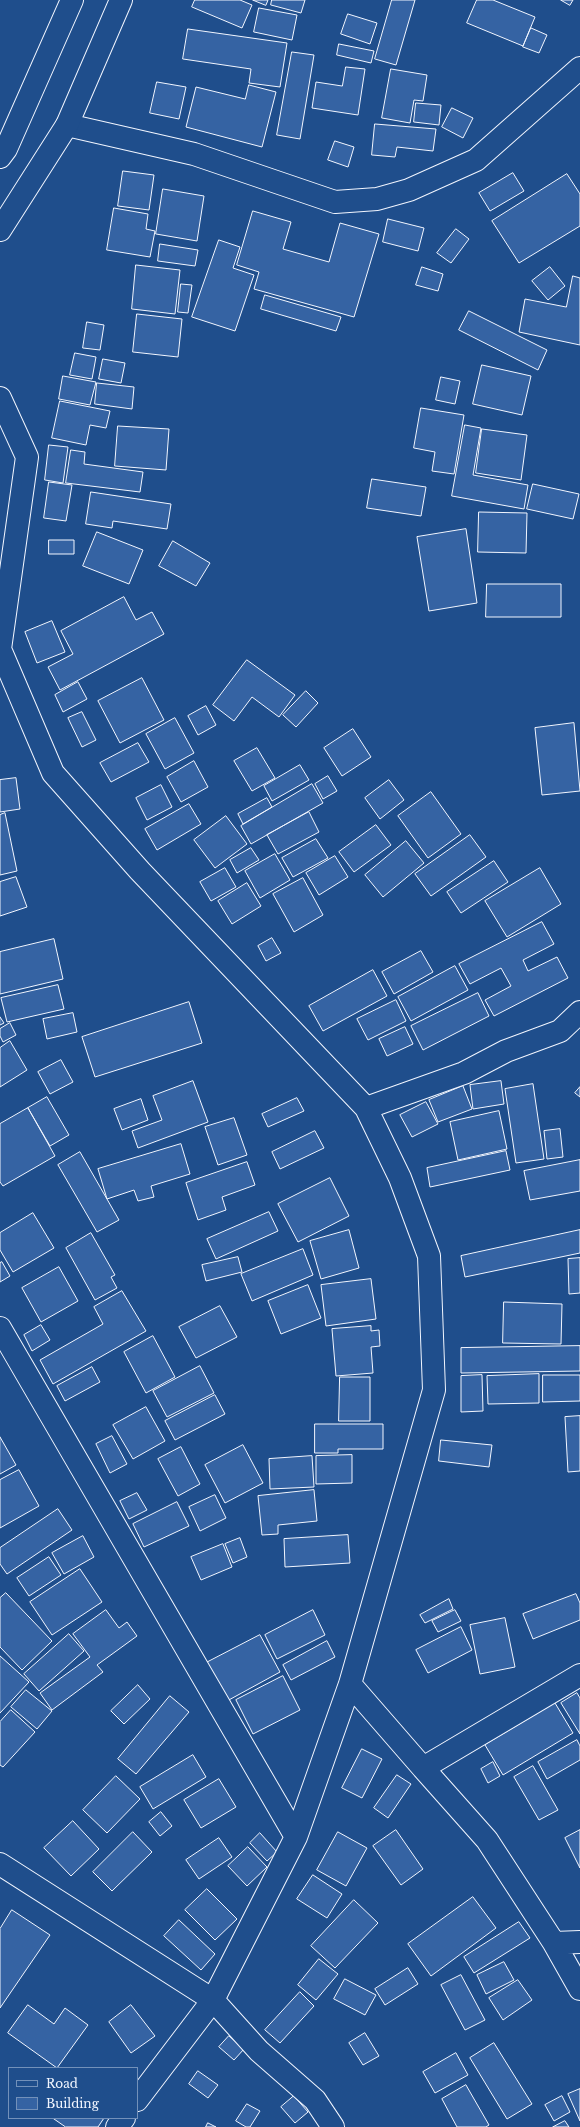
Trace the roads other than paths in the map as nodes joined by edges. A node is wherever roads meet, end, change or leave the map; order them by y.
1 (72, 0) edge
2 (121, 0) edge
3 (580, 68) edge
4 (67, 125) junction
5 (0, 157) edge
6 (0, 230) edge
7 (0, 398) edge
8 (0, 649) edge
9 (580, 1012) edge
10 (366, 1108) junction
11 (0, 1328) edge
12 (580, 1675) edge
13 (350, 1684) junction
14 (423, 1768) junction
15 (296, 1837) junction
16 (0, 1864) edge
17 (580, 1942) edge
18 (554, 1943) junction
19 (580, 1989) edge
20 (213, 2000) junction
21 (138, 2099) edge
22 (123, 2119) edge
23 (117, 2127) edge
24 (333, 2127) edge

1 - 5 street
2 - 4 street
3 - 4 street
4 - 6 street
7 - 8 street
8 - 10 street
9 - 10 street
10 - 13 street
11 - 15 street
12 - 14 street
13 - 14 street
13 - 15 street
14 - 18 street
15 - 20 street
16 - 20 street
17 - 18 street
18 - 19 street
20 - 21 street
20 - 24 street
22 - 23 street

